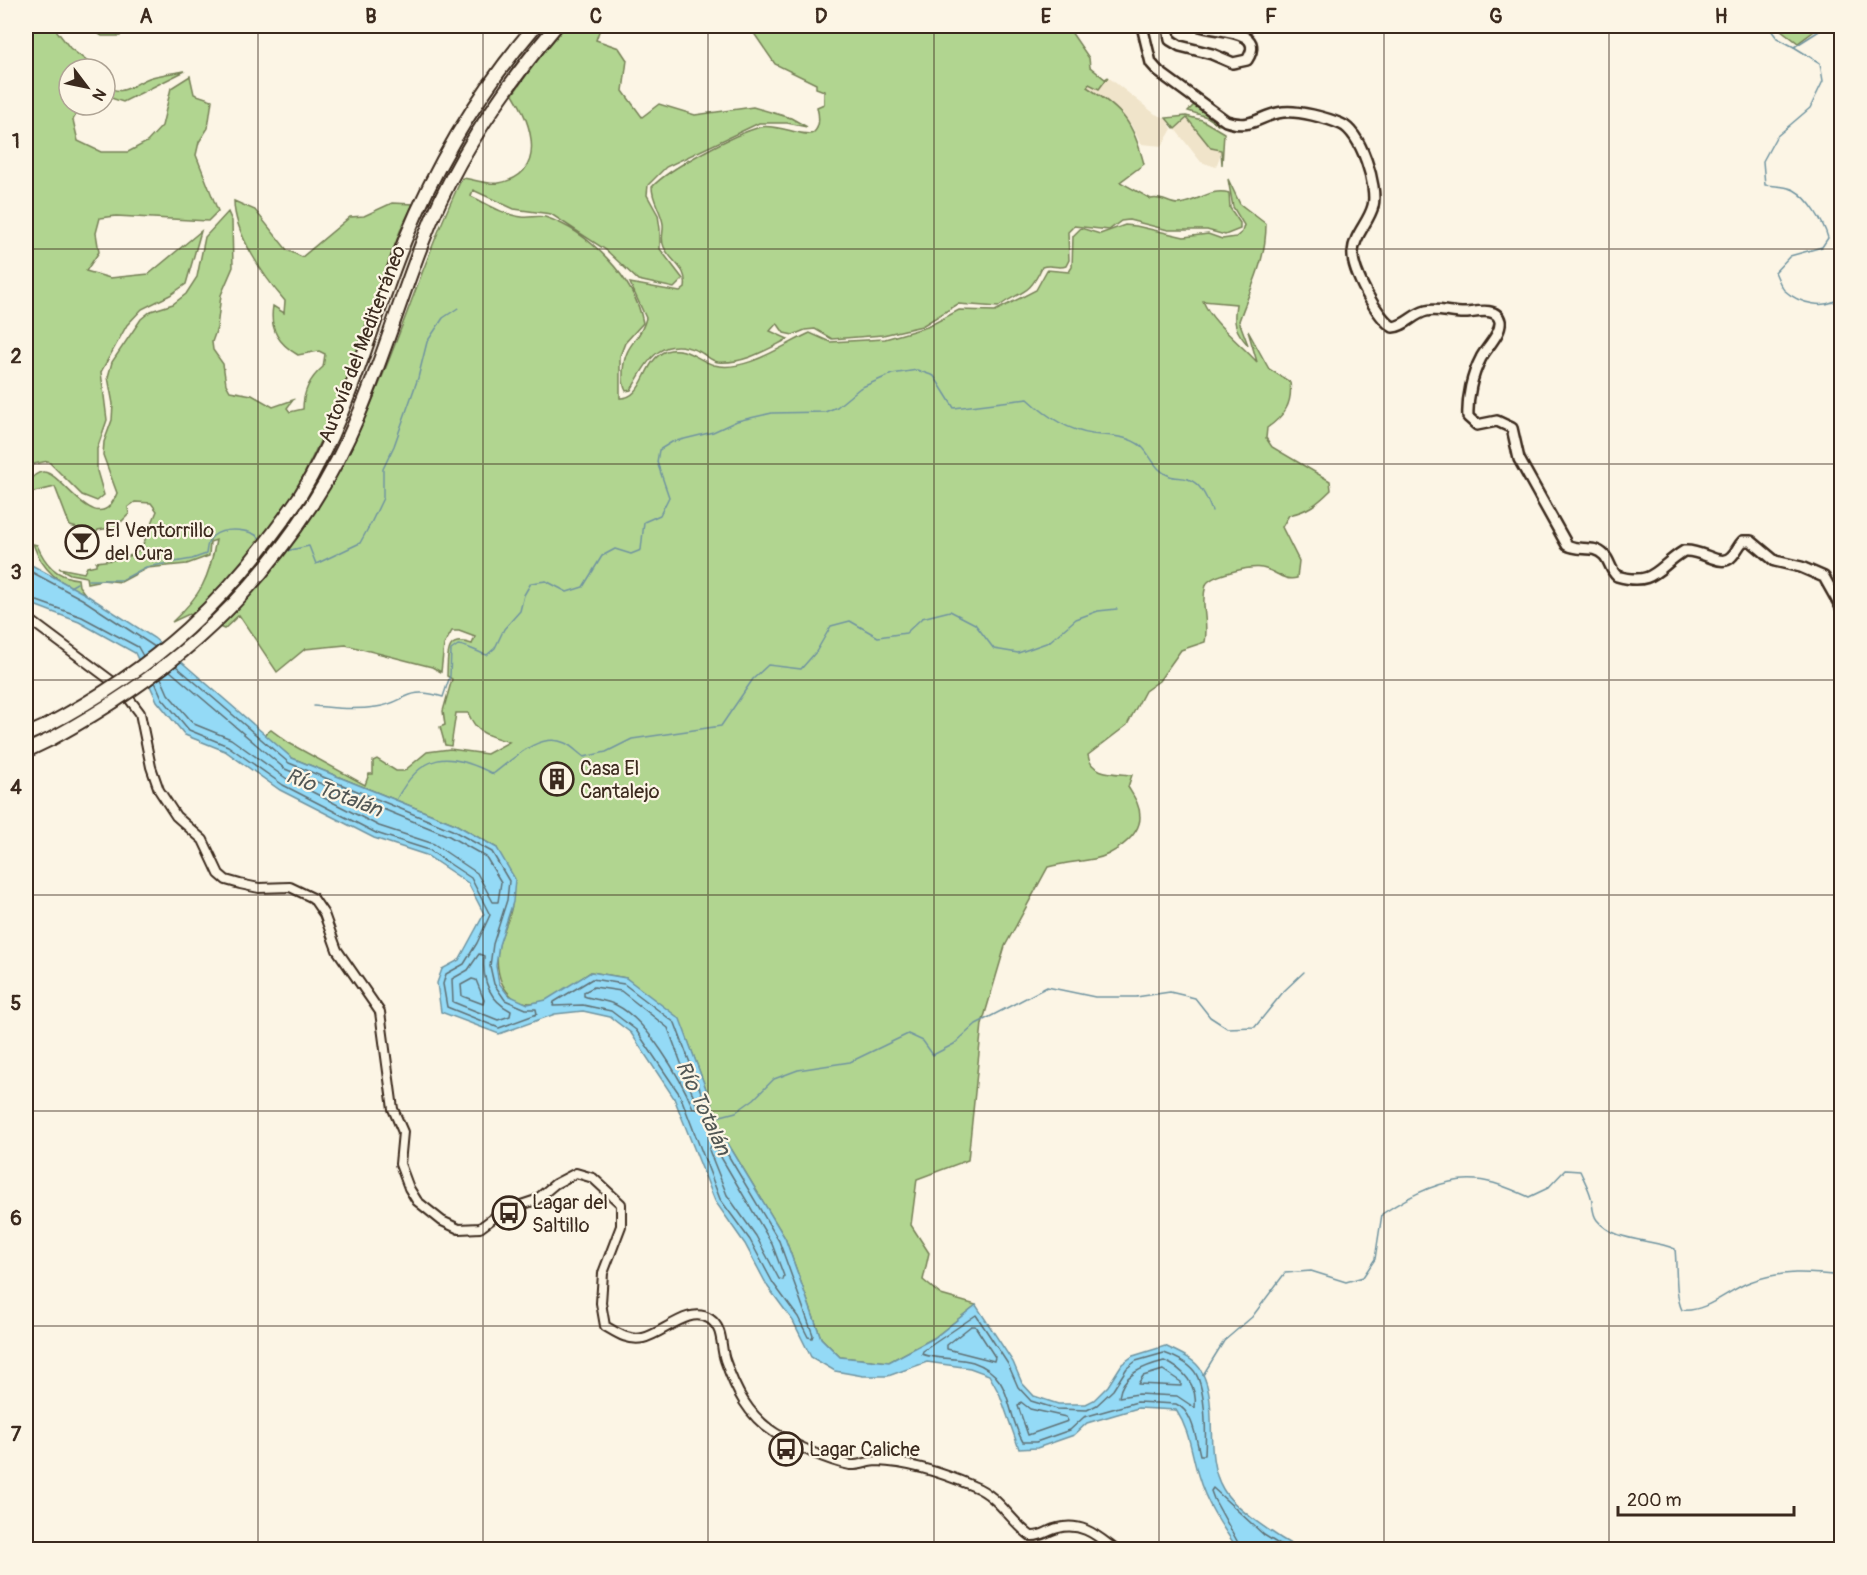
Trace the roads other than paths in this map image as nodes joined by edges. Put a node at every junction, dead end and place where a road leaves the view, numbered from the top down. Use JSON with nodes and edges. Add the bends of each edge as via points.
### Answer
{"nodes":[{"id":1,"x":535,"y":26,"type":"edge"},
{"id":2,"x":556,"y":26,"type":"edge"},
{"id":3,"x":1142,"y":26,"type":"edge"},
{"id":4,"x":1168,"y":26,"type":"edge"},
{"id":5,"x":1200,"y":26,"type":"edge"},
{"id":6,"x":1842,"y":609,"type":"edge"},
{"id":7,"x":26,"y":617,"type":"edge"},
{"id":8,"x":26,"y":735,"type":"edge"},
{"id":9,"x":26,"y":752,"type":"edge"},
{"id":10,"x":1116,"y":1550,"type":"edge"}],
"edges":[{"from":1,"to":8,"type":"highway","name":"Autovía del Mediterráneo","bridge":true,"via":[[462,125],[434,177],[405,240],[342,417],[321,462],[270,540],[237,581],[143,667],[97,699]]},
{"from":2,"to":9,"type":"highway","name":"Autovía del Mediterráneo","bridge":true,"via":[[477,132],[449,185],[423,240],[357,423],[335,469],[282,549],[201,638],[152,678],[106,709]]},
{"from":3,"to":6,"type":"main road","via":[[1151,63],[1226,121],[1252,124],[1293,112],[1342,124],[1352,132],[1359,142],[1374,192],[1373,206],[1353,252],[1367,291],[1382,319],[1393,327],[1427,311],[1478,310],[1497,316],[1498,330],[1475,371],[1468,417],[1476,425],[1497,421],[1512,428],[1519,459],[1567,545],[1603,554],[1617,576],[1644,578],[1655,576],[1684,551],[1699,551],[1724,562],[1743,541],[1751,540],[1775,561],[1824,577]]},
{"from":4,"to":5,"type":"main road","via":[[1170,40],[1180,46],[1233,63],[1247,60],[1251,54],[1251,43],[1242,34]]},
{"from":7,"to":10,"type":"street","via":[[132,699],[140,713],[159,790],[176,816],[203,840],[226,880],[259,888],[290,886],[313,898],[324,914],[337,950],[380,1012],[393,1109],[403,1132],[400,1164],[408,1188],[433,1215],[459,1229],[480,1228],[503,1211],[536,1200],[576,1173],[593,1178],[621,1204],[621,1226],[603,1273],[601,1303],[605,1326],[622,1337],[643,1338],[691,1315],[708,1318],[720,1329],[724,1357],[749,1411],[776,1433],[839,1462],[854,1466],[875,1461],[899,1464],[974,1486],[1001,1504],[1031,1536],[1076,1526],[1091,1530]]}]}
